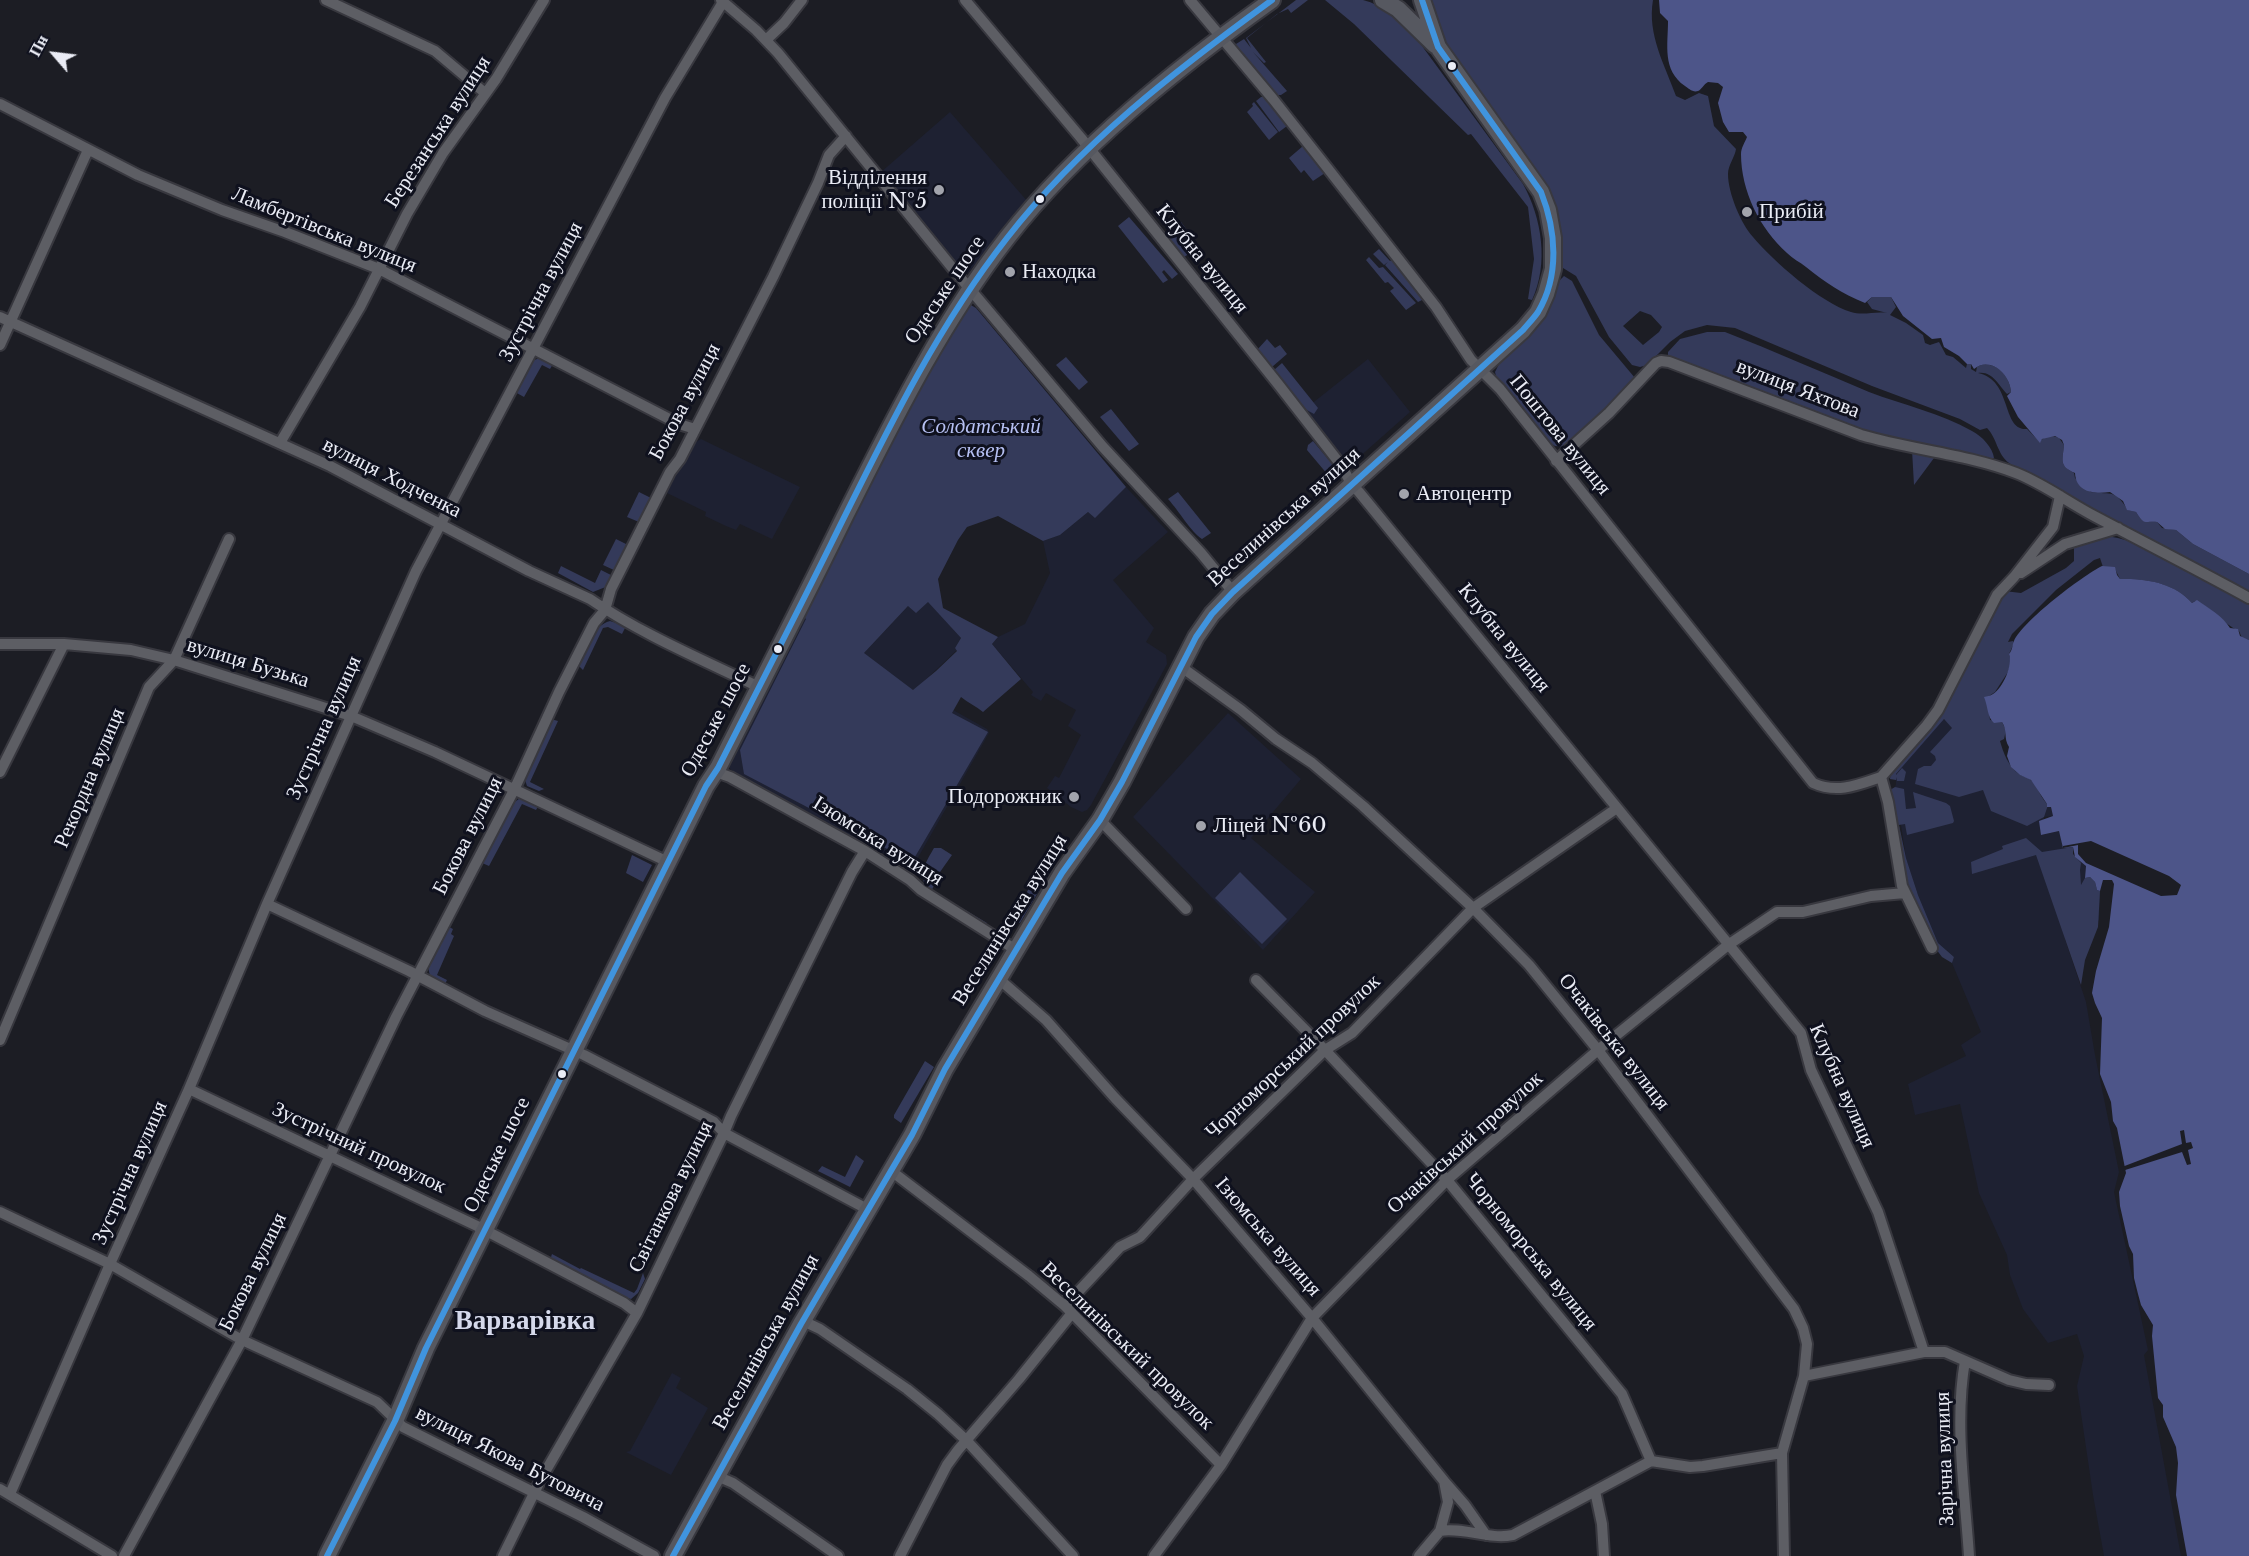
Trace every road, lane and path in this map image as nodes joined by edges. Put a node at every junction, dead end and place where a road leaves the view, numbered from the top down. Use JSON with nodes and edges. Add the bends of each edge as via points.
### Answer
{"nodes":[{"id":1,"x":326,"y":0,"type":"edge"},
{"id":2,"x":544,"y":0,"type":"edge"},
{"id":3,"x":802,"y":0,"type":"edge"},
{"id":4,"x":965,"y":0,"type":"edge"},
{"id":5,"x":1190,"y":0,"type":"edge"},
{"id":6,"x":1272,"y":0,"type":"edge"},
{"id":7,"x":1383,"y":0,"type":"edge"},
{"id":8,"x":1422,"y":0,"type":"edge"},
{"id":9,"x":722,"y":1,"type":"edge"},
{"id":10,"x":1220,"y":38,"type":"junction"},
{"id":11,"x":766,"y":40,"type":"junction"},
{"id":12,"x":1438,"y":47,"type":"junction"},
{"id":13,"x":485,"y":93,"type":"junction"},
{"id":14,"x":0,"y":104,"type":"edge"},
{"id":15,"x":846,"y":136,"type":"junction"},
{"id":16,"x":1089,"y":148,"type":"junction"},
{"id":17,"x":88,"y":150,"type":"junction"},
{"id":18,"x":379,"y":269,"type":"junction"},
{"id":19,"x":969,"y":289,"type":"junction"},
{"id":20,"x":5,"y":319,"type":"edge"},
{"id":21,"x":0,"y":345,"type":"edge"},
{"id":22,"x":534,"y":349,"type":"junction"},
{"id":23,"x":1480,"y":370,"type":"junction"},
{"id":24,"x":695,"y":429,"type":"junction"},
{"id":25,"x":280,"y":443,"type":"junction"},
{"id":26,"x":1556,"y":461,"type":"junction"},
{"id":27,"x":1352,"y":485,"type":"junction"},
{"id":28,"x":2060,"y":496,"type":"junction"},
{"id":29,"x":441,"y":524,"type":"junction"},
{"id":30,"x":2118,"y":528,"type":"junction"},
{"id":31,"x":229,"y":539,"type":"dead end"},
{"id":32,"x":2014,"y":577,"type":"junction"},
{"id":33,"x":1233,"y":592,"type":"junction"},
{"id":34,"x":2249,"y":598,"type":"edge"},
{"id":35,"x":605,"y":610,"type":"junction"},
{"id":36,"x":0,"y":644,"type":"edge"},
{"id":37,"x":64,"y":644,"type":"junction"},
{"id":38,"x":174,"y":660,"type":"junction"},
{"id":39,"x":1180,"y":666,"type":"junction"},
{"id":40,"x":759,"y":687,"type":"junction"},
{"id":41,"x":351,"y":716,"type":"junction"},
{"id":42,"x":0,"y":772,"type":"edge"},
{"id":43,"x":716,"y":772,"type":"junction"},
{"id":44,"x":1881,"y":777,"type":"junction"},
{"id":45,"x":514,"y":790,"type":"junction"},
{"id":46,"x":1617,"y":808,"type":"junction"},
{"id":47,"x":1100,"y":820,"type":"junction"},
{"id":48,"x":865,"y":851,"type":"junction"},
{"id":49,"x":668,"y":862,"type":"junction"},
{"id":50,"x":1905,"y":893,"type":"junction"},
{"id":51,"x":267,"y":904,"type":"junction"},
{"id":52,"x":1473,"y":908,"type":"junction"},
{"id":53,"x":1186,"y":909,"type":"dead end"},
{"id":54,"x":1728,"y":945,"type":"junction"},
{"id":55,"x":1932,"y":948,"type":"dead end"},
{"id":56,"x":1016,"y":950,"type":"junction"},
{"id":57,"x":417,"y":976,"type":"junction"},
{"id":58,"x":999,"y":979,"type":"junction"},
{"id":59,"x":1256,"y":980,"type":"dead end"},
{"id":60,"x":0,"y":1040,"type":"edge"},
{"id":61,"x":574,"y":1050,"type":"junction"},
{"id":62,"x":1325,"y":1050,"type":"junction"},
{"id":63,"x":1598,"y":1050,"type":"junction"},
{"id":64,"x":189,"y":1089,"type":"junction"},
{"id":65,"x":724,"y":1133,"type":"junction"},
{"id":66,"x":331,"y":1157,"type":"junction"},
{"id":67,"x":890,"y":1170,"type":"junction"},
{"id":68,"x":1192,"y":1179,"type":"junction"},
{"id":69,"x":1447,"y":1180,"type":"junction"},
{"id":70,"x":867,"y":1209,"type":"junction"},
{"id":71,"x":0,"y":1212,"type":"edge"},
{"id":72,"x":485,"y":1230,"type":"junction"},
{"id":73,"x":110,"y":1264,"type":"junction"},
{"id":74,"x":1068,"y":1310,"type":"junction"},
{"id":75,"x":637,"y":1313,"type":"junction"},
{"id":76,"x":1312,"y":1317,"type":"junction"},
{"id":77,"x":802,"y":1321,"type":"junction"},
{"id":78,"x":242,"y":1340,"type":"junction"},
{"id":79,"x":1924,"y":1352,"type":"junction"},
{"id":80,"x":1965,"y":1361,"type":"junction"},
{"id":81,"x":1804,"y":1376,"type":"junction"},
{"id":82,"x":2049,"y":1385,"type":"dead end"},
{"id":83,"x":395,"y":1421,"type":"junction"},
{"id":84,"x":967,"y":1441,"type":"junction"},
{"id":85,"x":1782,"y":1453,"type":"junction"},
{"id":86,"x":1651,"y":1461,"type":"junction"},
{"id":87,"x":1221,"y":1465,"type":"junction"},
{"id":88,"x":717,"y":1476,"type":"junction"},
{"id":89,"x":1444,"y":1481,"type":"junction"},
{"id":90,"x":5,"y":1491,"type":"edge"},
{"id":91,"x":1594,"y":1491,"type":"junction"},
{"id":92,"x":534,"y":1493,"type":"junction"},
{"id":93,"x":1440,"y":1531,"type":"junction"},
{"id":94,"x":1486,"y":1535,"type":"junction"},
{"id":95,"x":112,"y":1556,"type":"edge"},
{"id":96,"x":124,"y":1556,"type":"edge"},
{"id":97,"x":327,"y":1556,"type":"edge"},
{"id":98,"x":503,"y":1556,"type":"edge"},
{"id":99,"x":654,"y":1556,"type":"edge"},
{"id":100,"x":673,"y":1556,"type":"edge"},
{"id":101,"x":838,"y":1556,"type":"edge"},
{"id":102,"x":900,"y":1556,"type":"edge"},
{"id":103,"x":1073,"y":1556,"type":"edge"},
{"id":104,"x":1154,"y":1556,"type":"edge"},
{"id":105,"x":1419,"y":1556,"type":"edge"},
{"id":106,"x":1604,"y":1556,"type":"edge"},
{"id":107,"x":1784,"y":1556,"type":"edge"},
{"id":108,"x":1969,"y":1556,"type":"edge"}],
"edges":[{"from":1,"to":13,"type":"street","via":[[435,51]]},
{"from":2,"to":13,"type":"street","name":"Березанська вулиця"},
{"from":3,"to":11,"type":"street"},
{"from":4,"to":16,"type":"street","name":"Клубна вулиця"},
{"from":5,"to":10,"type":"street","name":"Поштова вулиця"},
{"from":6,"to":10,"type":"highway","name":"Одеське шосе"},
{"from":7,"to":12,"type":"highway"},
{"from":8,"to":12,"type":"highway"},
{"from":9,"to":11,"type":"street"},
{"from":9,"to":22,"type":"street","name":"Зустрічна вулиця","via":[[664,98]]},
{"from":10,"to":16,"type":"highway","name":"Одеське шосе"},
{"from":10,"to":23,"type":"street","name":"Поштова вулиця","via":[[1329,170]]},
{"from":11,"to":15,"type":"street"},
{"from":12,"to":23,"type":"highway","name":"Веселинівська вулиця","via":[[1533,178],[1548,210],[1553,238],[1553,269],[1542,304],[1523,330]]},
{"from":13,"to":18,"type":"street","name":"Березанська вулиця","via":[[443,153]]},
{"from":14,"to":17,"type":"street","name":"Ламбертівська вулиця"},
{"from":15,"to":19,"type":"street"},
{"from":15,"to":24,"type":"street","name":"Бокова вулиця","via":[[829,155],[773,277]]},
{"from":16,"to":19,"type":"highway","name":"Одеське шосе","via":[[1028,213]]},
{"from":16,"to":27,"type":"street","name":"Клубна вулиця","via":[[1341,465]]},
{"from":17,"to":18,"type":"street","name":"Ламбертівська вулиця","via":[[191,198]]},
{"from":17,"to":20,"type":"street"},
{"from":18,"to":22,"type":"street","name":"Ламбертівська вулиця"},
{"from":18,"to":25,"type":"street","name":"Березанська вулиця"},
{"from":19,"to":33,"type":"street"},
{"from":19,"to":40,"type":"highway","name":"Одеське шосе","via":[[910,388]]},
{"from":20,"to":21,"type":"street"},
{"from":20,"to":25,"type":"street","name":"вулиця Ходченка"},
{"from":22,"to":24,"type":"street","name":"Ламбертівська вулиця"},
{"from":22,"to":29,"type":"street","name":"Зустрічна вулиця"},
{"from":23,"to":26,"type":"street","name":"Поштова вулиця","via":[[1500,389]]},
{"from":23,"to":27,"type":"highway","name":"Веселинівська вулиця"},
{"from":24,"to":35,"type":"street","name":"Бокова вулиця","via":[[615,582]]},
{"from":25,"to":29,"type":"street","name":"вулиця Ходченка"},
{"from":26,"to":28,"type":"street","name":"вулиця Яхтова","via":[[1661,361],[1770,398],[1861,435],[1998,467]]},
{"from":26,"to":44,"type":"street","name":"Поштова вулиця","via":[[1813,783],[1824,788],[1849,788]]},
{"from":27,"to":33,"type":"highway","name":"Веселинівська вулиця"},
{"from":27,"to":46,"type":"street","name":"Клубна вулиця"},
{"from":28,"to":30,"type":"street","name":"вулиця Яхтова"},
{"from":28,"to":32,"type":"street","via":[[2053,527]]},
{"from":29,"to":35,"type":"street","name":"вулиця Ходченка"},
{"from":29,"to":41,"type":"street","name":"Зустрічна вулиця"},
{"from":30,"to":32,"type":"street","via":[[2065,544]]},
{"from":30,"to":34,"type":"street","name":"вулиця Яхтова"},
{"from":31,"to":38,"type":"street","name":"Рекордна вулиця"},
{"from":32,"to":44,"type":"street","via":[[1997,595],[1938,710]]},
{"from":33,"to":39,"type":"highway","name":"Веселинівська вулиця","via":[[1205,622]]},
{"from":35,"to":40,"type":"street","name":"вулиця Ходченка"},
{"from":35,"to":45,"type":"street","name":"Бокова вулиця","via":[[580,650]]},
{"from":36,"to":37,"type":"street","name":"вулиця Бузька"},
{"from":37,"to":38,"type":"street","name":"вулиця Бузька","via":[[131,650]]},
{"from":37,"to":42,"type":"street"},
{"from":38,"to":41,"type":"street","name":"вулиця Бузька"},
{"from":38,"to":60,"type":"street","name":"Рекордна вулиця","via":[[149,687]]},
{"from":39,"to":47,"type":"highway","name":"Веселинівська вулиця"},
{"from":39,"to":52,"type":"street","name":"Очаківська вулиця","via":[[1312,763]]},
{"from":40,"to":43,"type":"highway","name":"Одеське шосе"},
{"from":41,"to":45,"type":"street","name":"вулиця Бузька"},
{"from":41,"to":51,"type":"street","name":"Зустрічна вулиця"},
{"from":43,"to":48,"type":"street","name":"Ізюмська вулиця"},
{"from":43,"to":49,"type":"highway","name":"Одеське шосе"},
{"from":44,"to":50,"type":"street"},
{"from":45,"to":49,"type":"street","name":"вулиця Бузька"},
{"from":45,"to":57,"type":"street","name":"Бокова вулиця"},
{"from":46,"to":52,"type":"street","name":"Чорноморський провулок"},
{"from":46,"to":54,"type":"street","name":"Клубна вулиця"},
{"from":47,"to":53,"type":"street"},
{"from":47,"to":56,"type":"highway","name":"Веселинівська вулиця","via":[[1062,873]]},
{"from":48,"to":56,"type":"street","name":"Ізюмська вулиця"},
{"from":48,"to":65,"type":"street","name":"Світанкова вулиця","via":[[811,952]]},
{"from":49,"to":61,"type":"highway","name":"Одеське шосе"},
{"from":50,"to":54,"type":"street","name":"Очаківський провулок","via":[[1803,912],[1777,912]]},
{"from":50,"to":55,"type":"street"},
{"from":51,"to":57,"type":"street"},
{"from":51,"to":64,"type":"street","name":"Зустрічна вулиця"},
{"from":52,"to":62,"type":"street","name":"Чорноморський провулок","via":[[1352,1033]]},
{"from":52,"to":63,"type":"street","name":"Очаківська вулиця","via":[[1529,965]]},
{"from":54,"to":63,"type":"street","name":"Очаківський провулок"},
{"from":54,"to":79,"type":"street","name":"Клубна вулиця","via":[[1801,1033],[1811,1070],[1878,1212]]},
{"from":56,"to":58,"type":"highway","name":"Веселинівська вулиця"},
{"from":57,"to":61,"type":"street"},
{"from":57,"to":66,"type":"street","name":"Бокова вулиця"},
{"from":58,"to":67,"type":"highway","name":"Веселинівська вулиця"},
{"from":58,"to":68,"type":"street","name":"Ізюмська вулиця","via":[[1046,1020]]},
{"from":59,"to":62,"type":"street","name":"Чорноморська вулиця"},
{"from":61,"to":65,"type":"street","via":[[714,1122]]},
{"from":61,"to":72,"type":"highway","name":"Одеське шосе"},
{"from":62,"to":68,"type":"street","name":"Чорноморський провулок"},
{"from":62,"to":69,"type":"street","name":"Чорноморська вулиця"},
{"from":63,"to":69,"type":"street","name":"Очаківський провулок"},
{"from":63,"to":81,"type":"street","name":"Очаківська вулиця","via":[[1794,1309],[1807,1344]]},
{"from":64,"to":66,"type":"street","name":"Зустрічний провулок"},
{"from":64,"to":73,"type":"street","name":"Зустрічна вулиця"},
{"from":65,"to":70,"type":"street"},
{"from":65,"to":75,"type":"street","name":"Світанкова вулиця"},
{"from":66,"to":72,"type":"street","name":"Зустрічний провулок"},
{"from":66,"to":78,"type":"street","name":"Бокова вулиця"},
{"from":67,"to":70,"type":"highway","name":"Веселинівська вулиця"},
{"from":67,"to":74,"type":"street","name":"Веселинівський провулок"},
{"from":68,"to":74,"type":"street","name":"Чорноморський провулок","via":[[1140,1237],[1120,1247]]},
{"from":68,"to":76,"type":"street","name":"Ізюмська вулиця"},
{"from":69,"to":76,"type":"street","name":"Очаківський провулок"},
{"from":69,"to":86,"type":"street","name":"Чорноморська вулиця","via":[[1622,1394]]},
{"from":70,"to":77,"type":"highway","name":"Веселинівська вулиця"},
{"from":71,"to":73,"type":"street","name":"вулиця Якова Бутовича"},
{"from":72,"to":75,"type":"street","name":"Зустрічний провулок"},
{"from":72,"to":83,"type":"highway","name":"Одеське шосе","via":[[426,1348]]},
{"from":73,"to":78,"type":"street","name":"вулиця Якова Бутовича"},
{"from":73,"to":90,"type":"street","name":"Зустрічна вулиця"},
{"from":74,"to":84,"type":"street","name":"Чорноморський провулок"},
{"from":74,"to":87,"type":"street","name":"Веселинівський провулок"},
{"from":75,"to":92,"type":"street","name":"Світанкова вулиця"},
{"from":76,"to":87,"type":"street","name":"Очаківський провулок"},
{"from":76,"to":89,"type":"street","name":"Ізюмська вулиця"},
{"from":77,"to":84,"type":"street","via":[[820,1329],[907,1389]]},
{"from":77,"to":88,"type":"highway","name":"Веселинівська вулиця"},
{"from":78,"to":83,"type":"street","name":"вулиця Якова Бутовича","via":[[377,1402]]},
{"from":78,"to":96,"type":"street","name":"Бокова вулиця"},
{"from":79,"to":80,"type":"street","via":[[1945,1352]]},
{"from":79,"to":81,"type":"street"},
{"from":80,"to":82,"type":"street","via":[[2009,1380]]},
{"from":80,"to":108,"type":"street","name":"Зарічна вулиця","via":[[1960,1411]]},
{"from":81,"to":85,"type":"street","name":"Очаківська вулиця"},
{"from":83,"to":92,"type":"street","name":"вулиця Якова Бутовича"},
{"from":83,"to":97,"type":"highway","name":"Одеське шосе"},
{"from":84,"to":102,"type":"street","name":"Чорноморський провулок","via":[[947,1465]]},
{"from":84,"to":103,"type":"street"},
{"from":85,"to":86,"type":"street","via":[[1703,1467]]},
{"from":85,"to":107,"type":"street","name":"Очаківська вулиця"},
{"from":86,"to":91,"type":"street"},
{"from":87,"to":104,"type":"street","name":"Очаківський провулок"},
{"from":88,"to":100,"type":"highway","name":"Веселинівська вулиця"},
{"from":88,"to":101,"type":"street","via":[[734,1483]]},
{"from":89,"to":93,"type":"street","via":[[1448,1502]]},
{"from":89,"to":94,"type":"street","name":"Ізюмська вулиця"},
{"from":90,"to":95,"type":"street"},
{"from":91,"to":94,"type":"street","via":[[1513,1535]]},
{"from":91,"to":106,"type":"street"},
{"from":92,"to":98,"type":"street","name":"Світанкова вулиця"},
{"from":92,"to":99,"type":"street","name":"вулиця Якова Бутовича"},
{"from":93,"to":94,"type":"street"},
{"from":93,"to":105,"type":"street"}]}
